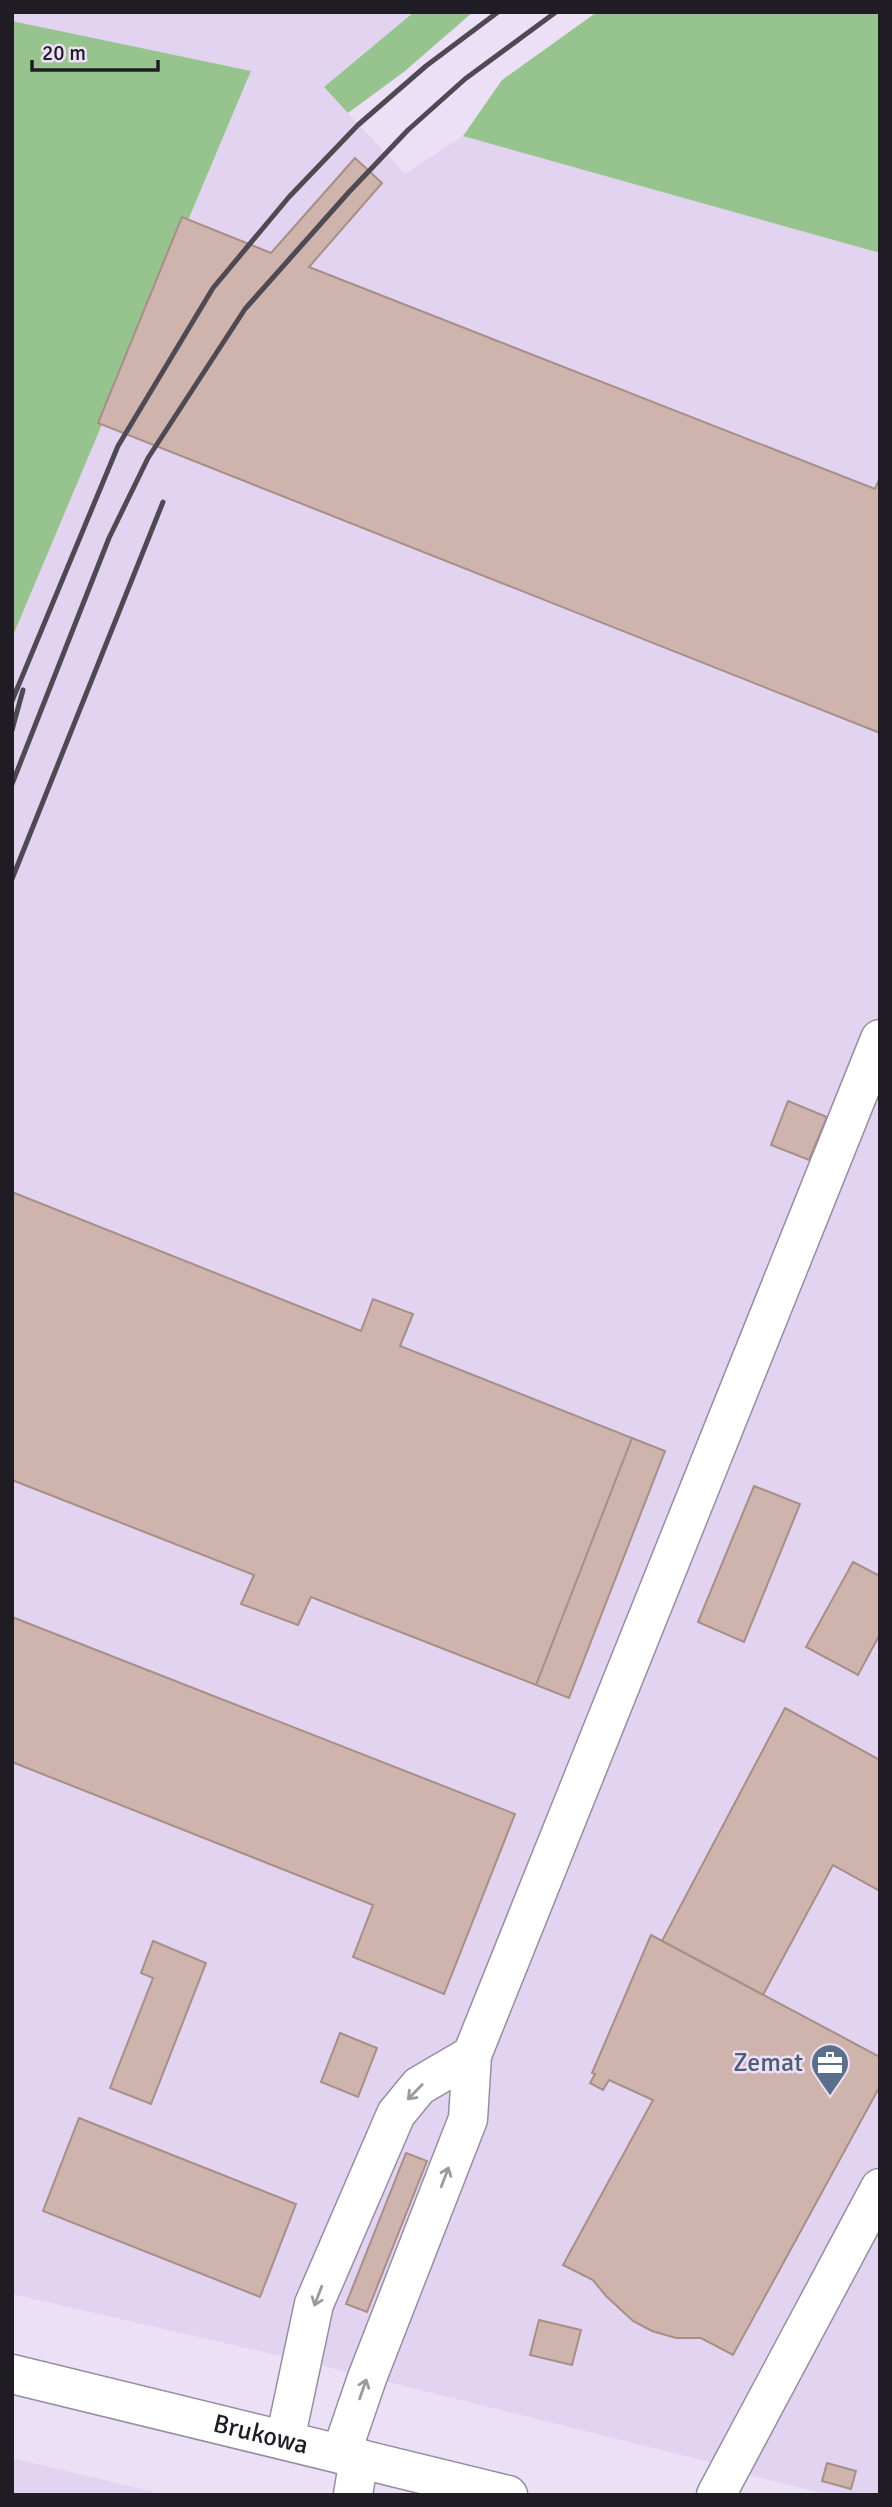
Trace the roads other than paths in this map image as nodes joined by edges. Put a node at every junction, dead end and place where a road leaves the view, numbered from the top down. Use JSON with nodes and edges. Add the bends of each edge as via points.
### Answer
{"nodes":[{"id":1,"x":880,"y":1039,"type":"edge"},
{"id":2,"x":472,"y":2055,"type":"junction"},
{"id":3,"x":880,"y":2188,"type":"edge"},
{"id":4,"x":13,"y":2377,"type":"edge"},
{"id":5,"x":285,"y":2441,"type":"junction"},
{"id":6,"x":351,"y":2469,"type":"edge"},
{"id":7,"x":508,"y":2495,"type":"edge"},
{"id":8,"x":716,"y":2495,"type":"edge"}],
"edges":[{"from":1,"to":2,"type":"street"},
{"from":2,"to":5,"type":"street","one_way":true,"via":[[419,2086],[396,2114],[314,2304]]},
{"from":6,"to":2,"type":"street","one_way":true,"via":[[367,2378],[468,2119]]},
{"from":3,"to":8,"type":"street"},
{"from":4,"to":5,"type":"street","name":"Brukowa"},
{"from":5,"to":6,"type":"street","name":"Brukowa"},
{"from":6,"to":7,"type":"street","name":"Brukowa"}]}
